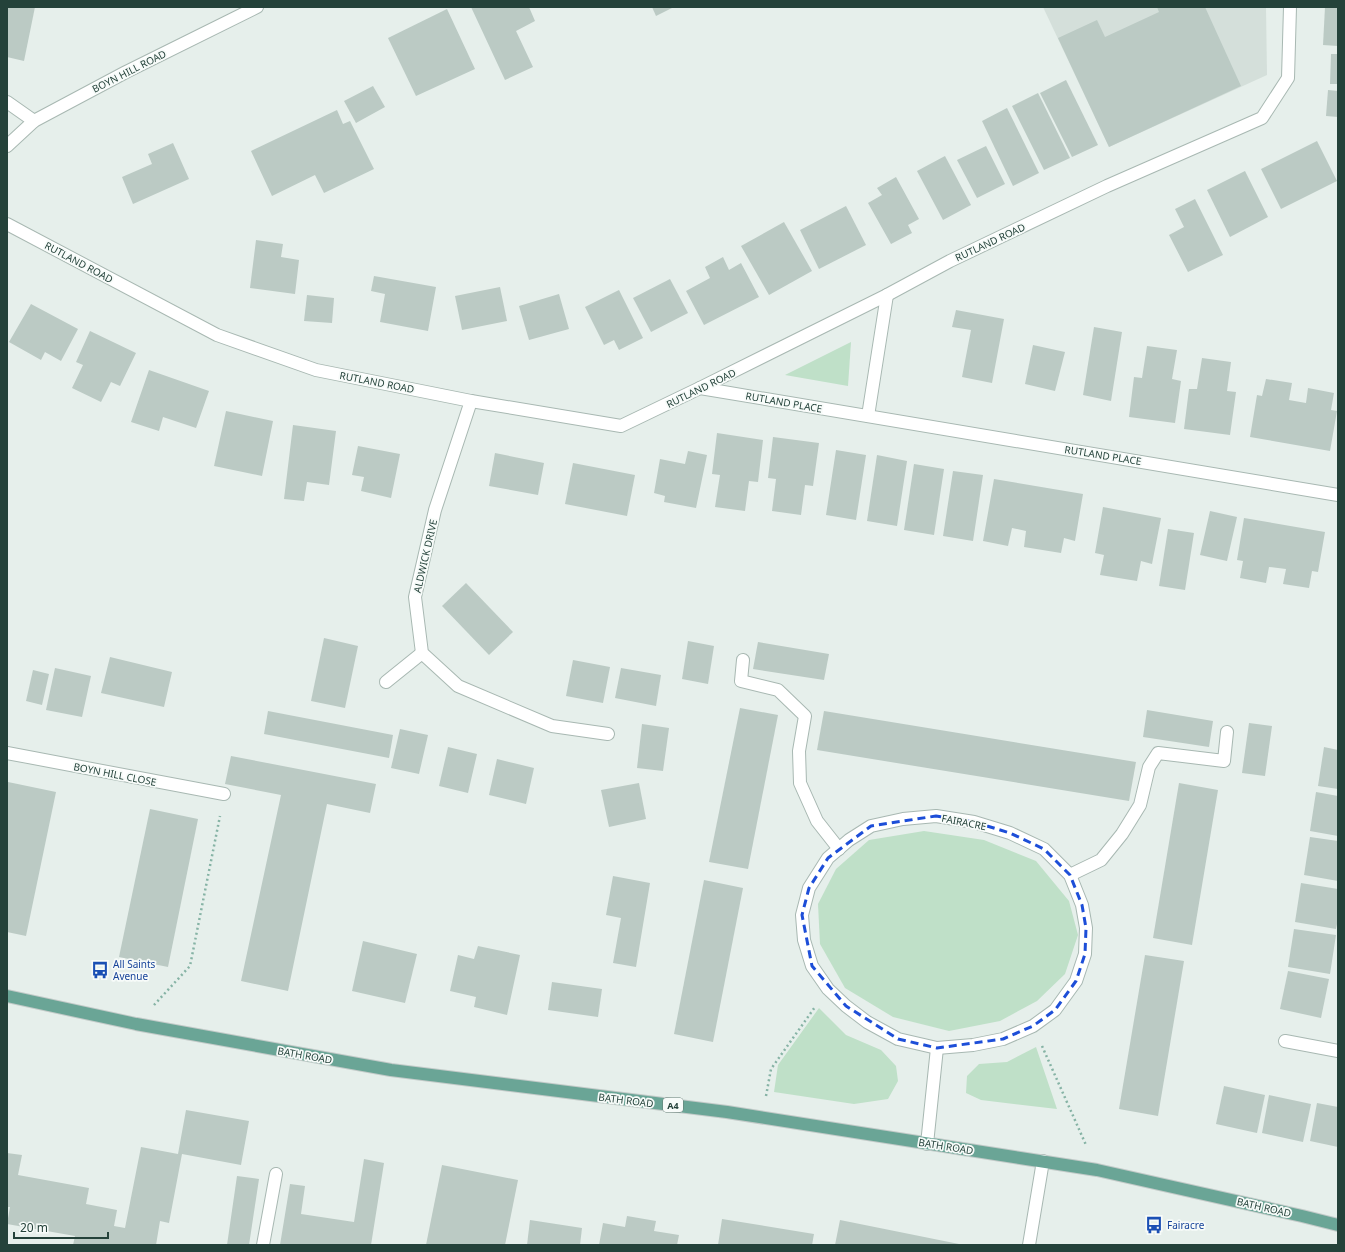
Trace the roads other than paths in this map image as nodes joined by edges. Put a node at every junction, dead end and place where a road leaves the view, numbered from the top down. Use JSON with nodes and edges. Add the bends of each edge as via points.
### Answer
{"nodes":[{"id":1,"x":256,"y":7,"type":"edge"},
{"id":2,"x":1290,"y":7,"type":"edge"},
{"id":3,"x":7,"y":102,"type":"edge"},
{"id":4,"x":34,"y":120,"type":"junction"},
{"id":5,"x":7,"y":146,"type":"edge"},
{"id":6,"x":7,"y":224,"type":"edge"},
{"id":7,"x":888,"y":295,"type":"junction"},
{"id":8,"x":700,"y":388,"type":"junction"},
{"id":9,"x":471,"y":401,"type":"junction"},
{"id":10,"x":868,"y":416,"type":"junction"},
{"id":11,"x":1338,"y":495,"type":"edge"},
{"id":12,"x":422,"y":653,"type":"junction"},
{"id":13,"x":744,"y":660,"type":"dead end"},
{"id":14,"x":386,"y":682,"type":"dead end"},
{"id":15,"x":1227,"y":732,"type":"dead end"},
{"id":16,"x":608,"y":734,"type":"dead end"},
{"id":17,"x":7,"y":753,"type":"edge"},
{"id":18,"x":224,"y":794,"type":"road end"},
{"id":19,"x":839,"y":849,"type":"junction"},
{"id":20,"x":1070,"y":875,"type":"junction"},
{"id":21,"x":7,"y":996,"type":"edge"},
{"id":22,"x":1285,"y":1041,"type":"dead end"},
{"id":23,"x":937,"y":1048,"type":"junction"},
{"id":24,"x":1338,"y":1051,"type":"edge"},
{"id":25,"x":927,"y":1144,"type":"junction"},
{"id":26,"x":1043,"y":1161,"type":"junction"},
{"id":27,"x":276,"y":1174,"type":"dead end"},
{"id":28,"x":1338,"y":1225,"type":"edge"},
{"id":29,"x":263,"y":1245,"type":"edge"},
{"id":30,"x":1029,"y":1245,"type":"edge"}],
"edges":[{"from":1,"to":4,"type":"street","name":"BOYN HILL ROAD"},
{"from":2,"to":7,"type":"street","name":"RUTLAND ROAD","via":[[1288,78],[1262,118],[950,260]]},
{"from":3,"to":4,"type":"street"},
{"from":4,"to":5,"type":"street","name":"BOYN HILL ROAD"},
{"from":6,"to":9,"type":"street","name":"RUTLAND ROAD","via":[[217,336],[316,370]]},
{"from":7,"to":8,"type":"street","name":"RUTLAND ROAD"},
{"from":7,"to":10,"type":"street"},
{"from":8,"to":9,"type":"street","name":"RUTLAND ROAD","via":[[621,426]]},
{"from":8,"to":10,"type":"street","name":"RUTLAND PLACE"},
{"from":9,"to":12,"type":"street","name":"ALDWICK DRIVE","via":[[435,510],[415,596]]},
{"from":10,"to":11,"type":"street","name":"RUTLAND PLACE"},
{"from":12,"to":14,"type":"street"},
{"from":12,"to":16,"type":"street","via":[[458,686],[552,726]]},
{"from":13,"to":19,"type":"street","via":[[741,681],[778,690],[805,716],[799,751],[800,783],[817,821]]},
{"from":15,"to":20,"type":"street","via":[[1224,761],[1158,753],[1149,767],[1140,805],[1122,834],[1100,860]]},
{"from":17,"to":18,"type":"street","name":"BOYN HILL CLOSE"},
{"from":19,"to":20,"type":"street","name":"FAIRACRE","via":[[871,826],[902,819],[936,816],[974,822],[1010,833],[1044,849]]},
{"from":19,"to":23,"type":"street","name":"FAIRACRE","via":[[828,858],[809,888],[802,915],[804,940],[812,966],[828,989],[867,1022],[898,1039]]},
{"from":20,"to":23,"type":"street","name":"FAIRACRE","via":[[1082,905],[1086,928],[1085,954],[1076,981],[1055,1010],[1033,1026],[1003,1039]]},
{"from":21,"to":25,"type":"main road","name":"BATH ROAD","number":"A4","via":[[136,1024],[391,1070],[719,1111]]},
{"from":22,"to":24,"type":"street"},
{"from":23,"to":25,"type":"street"},
{"from":25,"to":26,"type":"main road","name":"BATH ROAD","number":"A4"},
{"from":26,"to":28,"type":"main road","name":"BATH ROAD","number":"A4","via":[[1097,1170]]},
{"from":26,"to":30,"type":"street"},
{"from":27,"to":29,"type":"street"}]}
